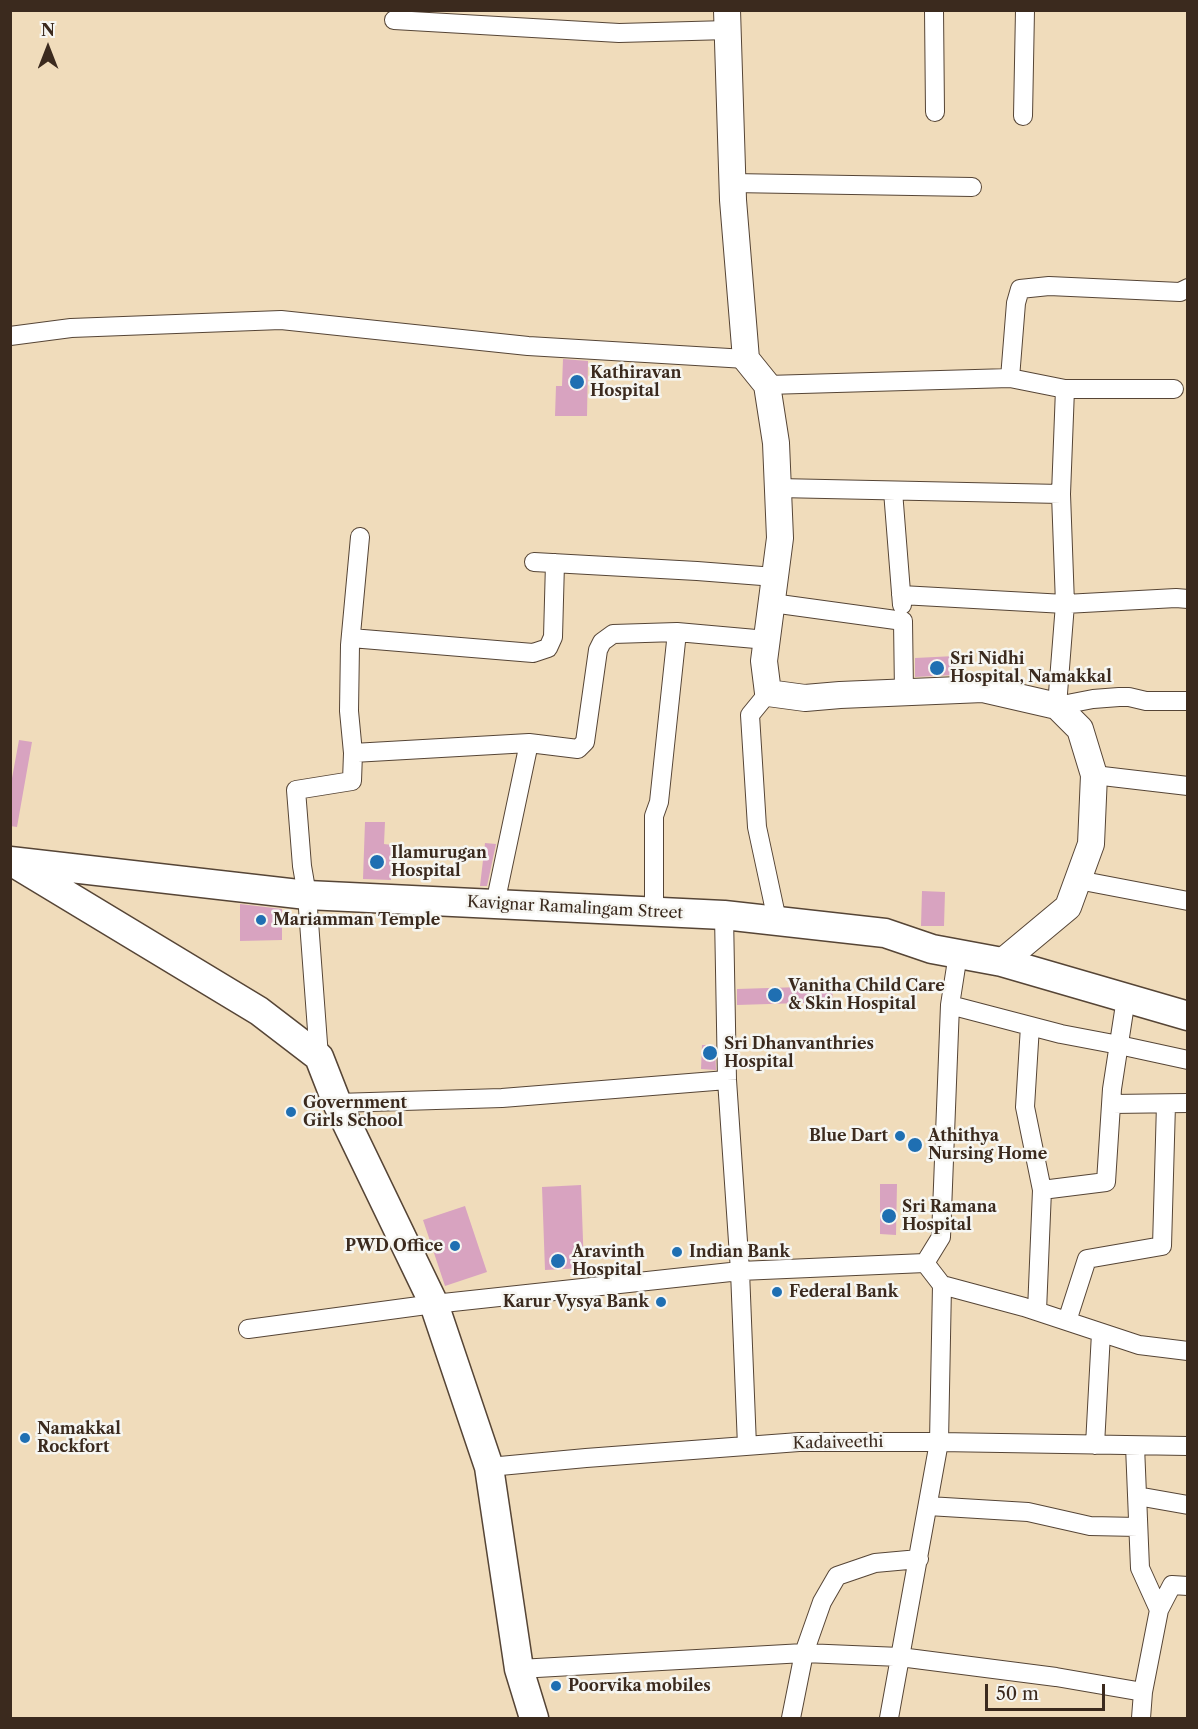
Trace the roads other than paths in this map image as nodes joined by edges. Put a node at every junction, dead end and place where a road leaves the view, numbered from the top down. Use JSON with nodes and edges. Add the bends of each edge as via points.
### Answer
{"nodes":[{"id":1,"x":934,"y":10,"type":"edge"},
{"id":2,"x":1025,"y":10,"type":"edge"},
{"id":3,"x":394,"y":20,"type":"dead end"},
{"id":4,"x":727,"y":20,"type":"edge"},
{"id":5,"x":935,"y":112,"type":"dead end"},
{"id":6,"x":1023,"y":117,"type":"dead end"},
{"id":7,"x":732,"y":183,"type":"junction"},
{"id":8,"x":972,"y":187,"type":"dead end"},
{"id":9,"x":1188,"y":288,"type":"edge"},
{"id":10,"x":10,"y":336,"type":"edge"},
{"id":11,"x":746,"y":359,"type":"junction"},
{"id":12,"x":1010,"y":378,"type":"junction"},
{"id":13,"x":766,"y":385,"type":"junction"},
{"id":14,"x":1065,"y":389,"type":"junction"},
{"id":15,"x":1174,"y":389,"type":"dead end"},
{"id":16,"x":778,"y":488,"type":"junction"},
{"id":17,"x":893,"y":490,"type":"junction"},
{"id":18,"x":1060,"y":494,"type":"junction"},
{"id":19,"x":360,"y":537,"type":"dead end"},
{"id":20,"x":534,"y":562,"type":"dead end"},
{"id":21,"x":555,"y":563,"type":"junction"},
{"id":22,"x":775,"y":577,"type":"junction"},
{"id":23,"x":901,"y":595,"type":"junction"},
{"id":24,"x":1188,"y":599,"type":"edge"},
{"id":25,"x":772,"y":603,"type":"junction"},
{"id":26,"x":1065,"y":604,"type":"junction"},
{"id":27,"x":903,"y":621,"type":"junction"},
{"id":28,"x":677,"y":632,"type":"junction"},
{"id":29,"x":351,"y":638,"type":"junction"},
{"id":30,"x":767,"y":640,"type":"junction"},
{"id":31,"x":904,"y":692,"type":"junction"},
{"id":32,"x":768,"y":693,"type":"junction"},
{"id":33,"x":1188,"y":701,"type":"edge"},
{"id":34,"x":1057,"y":706,"type":"junction"},
{"id":35,"x":529,"y":743,"type":"junction"},
{"id":36,"x":353,"y":753,"type":"junction"},
{"id":37,"x":1094,"y":774,"type":"junction"},
{"id":38,"x":1188,"y":786,"type":"edge"},
{"id":39,"x":10,"y":861,"type":"edge"},
{"id":40,"x":1078,"y":880,"type":"junction"},
{"id":41,"x":307,"y":895,"type":"junction"},
{"id":42,"x":1188,"y":901,"type":"edge"},
{"id":43,"x":495,"y":904,"type":"junction"},
{"id":44,"x":654,"y":911,"type":"junction"},
{"id":45,"x":724,"y":915,"type":"junction"},
{"id":46,"x":777,"y":920,"type":"junction"},
{"id":47,"x":958,"y":954,"type":"junction"},
{"id":48,"x":1002,"y":962,"type":"junction"},
{"id":49,"x":1126,"y":998,"type":"junction"},
{"id":50,"x":950,"y":1005,"type":"junction"},
{"id":51,"x":1188,"y":1016,"type":"edge"},
{"id":52,"x":1030,"y":1026,"type":"junction"},
{"id":53,"x":1119,"y":1045,"type":"junction"},
{"id":54,"x":319,"y":1058,"type":"junction"},
{"id":55,"x":1188,"y":1060,"type":"edge"},
{"id":56,"x":727,"y":1080,"type":"junction"},
{"id":57,"x":337,"y":1103,"type":"junction"},
{"id":58,"x":1188,"y":1103,"type":"edge"},
{"id":59,"x":1112,"y":1104,"type":"junction"},
{"id":60,"x":1166,"y":1104,"type":"junction"},
{"id":61,"x":1042,"y":1190,"type":"junction"},
{"id":62,"x":925,"y":1263,"type":"junction"},
{"id":63,"x":740,"y":1271,"type":"junction"},
{"id":64,"x":942,"y":1285,"type":"junction"},
{"id":65,"x":434,"y":1304,"type":"junction"},
{"id":66,"x":1037,"y":1311,"type":"junction"},
{"id":67,"x":1066,"y":1321,"type":"junction"},
{"id":68,"x":248,"y":1329,"type":"dead end"},
{"id":69,"x":1101,"y":1333,"type":"junction"},
{"id":70,"x":1188,"y":1351,"type":"edge"},
{"id":71,"x":939,"y":1442,"type":"junction"},
{"id":72,"x":1095,"y":1445,"type":"junction"},
{"id":73,"x":747,"y":1446,"type":"junction"},
{"id":74,"x":1135,"y":1446,"type":"junction"},
{"id":75,"x":1188,"y":1446,"type":"edge"},
{"id":76,"x":489,"y":1467,"type":"junction"},
{"id":77,"x":1137,"y":1496,"type":"junction"},
{"id":78,"x":1188,"y":1505,"type":"edge"},
{"id":79,"x":928,"y":1506,"type":"junction"},
{"id":80,"x":1138,"y":1527,"type":"junction"},
{"id":81,"x":918,"y":1559,"type":"junction"},
{"id":82,"x":1188,"y":1586,"type":"edge"},
{"id":83,"x":1159,"y":1610,"type":"junction"},
{"id":84,"x":804,"y":1653,"type":"junction"},
{"id":85,"x":900,"y":1657,"type":"junction"},
{"id":86,"x":519,"y":1669,"type":"junction"},
{"id":87,"x":1143,"y":1692,"type":"junction"},
{"id":88,"x":534,"y":1719,"type":"edge"},
{"id":89,"x":791,"y":1719,"type":"edge"},
{"id":90,"x":889,"y":1719,"type":"edge"},
{"id":91,"x":1141,"y":1719,"type":"edge"}],
"edges":[{"from":1,"to":5,"type":"street"},
{"from":2,"to":6,"type":"street"},
{"from":3,"to":4,"type":"street","via":[[619,33]]},
{"from":4,"to":7,"type":"street"},
{"from":7,"to":8,"type":"street"},
{"from":7,"to":11,"type":"street"},
{"from":9,"to":12,"type":"street","via":[[1180,292],[1049,286],[1020,289]]},
{"from":10,"to":11,"type":"street","via":[[71,328],[281,320],[528,346]]},
{"from":11,"to":13,"type":"street"},
{"from":12,"to":13,"type":"street"},
{"from":12,"to":14,"type":"street"},
{"from":13,"to":16,"type":"street","via":[[776,443]]},
{"from":14,"to":15,"type":"street"},
{"from":14,"to":18,"type":"street"},
{"from":16,"to":17,"type":"street"},
{"from":16,"to":22,"type":"street","via":[[780,538]]},
{"from":17,"to":18,"type":"street"},
{"from":17,"to":23,"type":"street"},
{"from":18,"to":26,"type":"street"},
{"from":19,"to":29,"type":"street"},
{"from":20,"to":21,"type":"street"},
{"from":21,"to":22,"type":"street"},
{"from":21,"to":29,"type":"street","via":[[553,637],[548,648],[533,653]]},
{"from":22,"to":25,"type":"street"},
{"from":23,"to":26,"type":"street"},
{"from":23,"to":27,"type":"street"},
{"from":24,"to":26,"type":"street"},
{"from":25,"to":27,"type":"street"},
{"from":25,"to":30,"type":"street"},
{"from":26,"to":34,"type":"street"},
{"from":27,"to":31,"type":"street"},
{"from":28,"to":30,"type":"street"},
{"from":28,"to":35,"type":"street","via":[[613,634],[602,642],[585,742],[578,749]]},
{"from":28,"to":44,"type":"street","via":[[659,802],[654,816]]},
{"from":29,"to":36,"type":"street","via":[[349,711]]},
{"from":30,"to":32,"type":"street"},
{"from":31,"to":32,"type":"street","via":[[805,698]]},
{"from":31,"to":34,"type":"street","via":[[983,689]]},
{"from":32,"to":46,"type":"street","via":[[750,715],[757,827]]},
{"from":33,"to":34,"type":"street","via":[[1119,697]]},
{"from":34,"to":37,"type":"street","via":[[1080,729]]},
{"from":35,"to":36,"type":"street"},
{"from":35,"to":43,"type":"street"},
{"from":36,"to":41,"type":"street","via":[[352,781],[296,790]]},
{"from":37,"to":38,"type":"street"},
{"from":37,"to":40,"type":"street","via":[[1091,844]]},
{"from":39,"to":41,"type":"main road","name":"Kavignar Ramalingam Street"},
{"from":39,"to":54,"type":"main road","via":[[260,1011]]},
{"from":40,"to":42,"type":"street"},
{"from":40,"to":48,"type":"street","via":[[1068,907]]},
{"from":41,"to":43,"type":"main road","name":"Kavignar Ramalingam Street"},
{"from":41,"to":54,"type":"street"},
{"from":43,"to":44,"type":"main road","name":"Kavignar Ramalingam Street"},
{"from":44,"to":45,"type":"main road","name":"Kavignar Ramalingam Street"},
{"from":45,"to":46,"type":"main road","name":"Kavignar Ramalingam Street"},
{"from":45,"to":56,"type":"street"},
{"from":46,"to":47,"type":"main road","name":"Kavignar Ramalingam Street","via":[[885,933]]},
{"from":47,"to":48,"type":"main road","name":"Kavignar Ramalingam Street"},
{"from":47,"to":50,"type":"street"},
{"from":48,"to":49,"type":"main road","name":"Kavignar Ramalingam Street"},
{"from":49,"to":51,"type":"main road","name":"Kavignar Ramalingam Street"},
{"from":49,"to":53,"type":"street"},
{"from":50,"to":52,"type":"street"},
{"from":50,"to":62,"type":"street","via":[[941,1236]]},
{"from":52,"to":53,"type":"street"},
{"from":52,"to":61,"type":"street","via":[[1026,1107]]},
{"from":53,"to":55,"type":"street"},
{"from":53,"to":59,"type":"street"},
{"from":54,"to":57,"type":"main road"},
{"from":56,"to":57,"type":"street","via":[[502,1098]]},
{"from":56,"to":63,"type":"street"},
{"from":57,"to":65,"type":"main road"},
{"from":58,"to":60,"type":"street"},
{"from":59,"to":60,"type":"street"},
{"from":59,"to":61,"type":"street","via":[[1106,1182]]},
{"from":60,"to":67,"type":"street","via":[[1162,1246],[1087,1259]]},
{"from":61,"to":66,"type":"street"},
{"from":62,"to":63,"type":"street"},
{"from":62,"to":64,"type":"street"},
{"from":63,"to":65,"type":"street"},
{"from":63,"to":73,"type":"street"},
{"from":64,"to":66,"type":"street"},
{"from":64,"to":71,"type":"street"},
{"from":65,"to":68,"type":"street"},
{"from":65,"to":76,"type":"main road"},
{"from":66,"to":67,"type":"street"},
{"from":67,"to":69,"type":"street"},
{"from":69,"to":70,"type":"street","via":[[1139,1345]]},
{"from":69,"to":72,"type":"street"},
{"from":71,"to":72,"type":"street","name":"Kadaiveethi"},
{"from":71,"to":73,"type":"street","name":"Kadaiveethi"},
{"from":71,"to":79,"type":"street"},
{"from":72,"to":74,"type":"street","name":"Kadaiveethi"},
{"from":73,"to":76,"type":"street","name":"Kadaiveethi"},
{"from":74,"to":75,"type":"street","name":"Kadaiveethi"},
{"from":74,"to":77,"type":"street"},
{"from":76,"to":86,"type":"main road"},
{"from":77,"to":78,"type":"street"},
{"from":77,"to":80,"type":"street"},
{"from":79,"to":80,"type":"street","via":[[1028,1512],[1090,1526]]},
{"from":79,"to":81,"type":"street"},
{"from":80,"to":83,"type":"street","via":[[1140,1568]]},
{"from":81,"to":84,"type":"street","via":[[875,1563],[837,1576],[822,1602]]},
{"from":81,"to":85,"type":"street"},
{"from":82,"to":83,"type":"street","via":[[1172,1585]]},
{"from":83,"to":87,"type":"street"},
{"from":84,"to":85,"type":"street"},
{"from":84,"to":86,"type":"street"},
{"from":84,"to":89,"type":"street"},
{"from":85,"to":87,"type":"street"},
{"from":85,"to":90,"type":"street"},
{"from":86,"to":88,"type":"main road"},
{"from":87,"to":91,"type":"street"}]}
